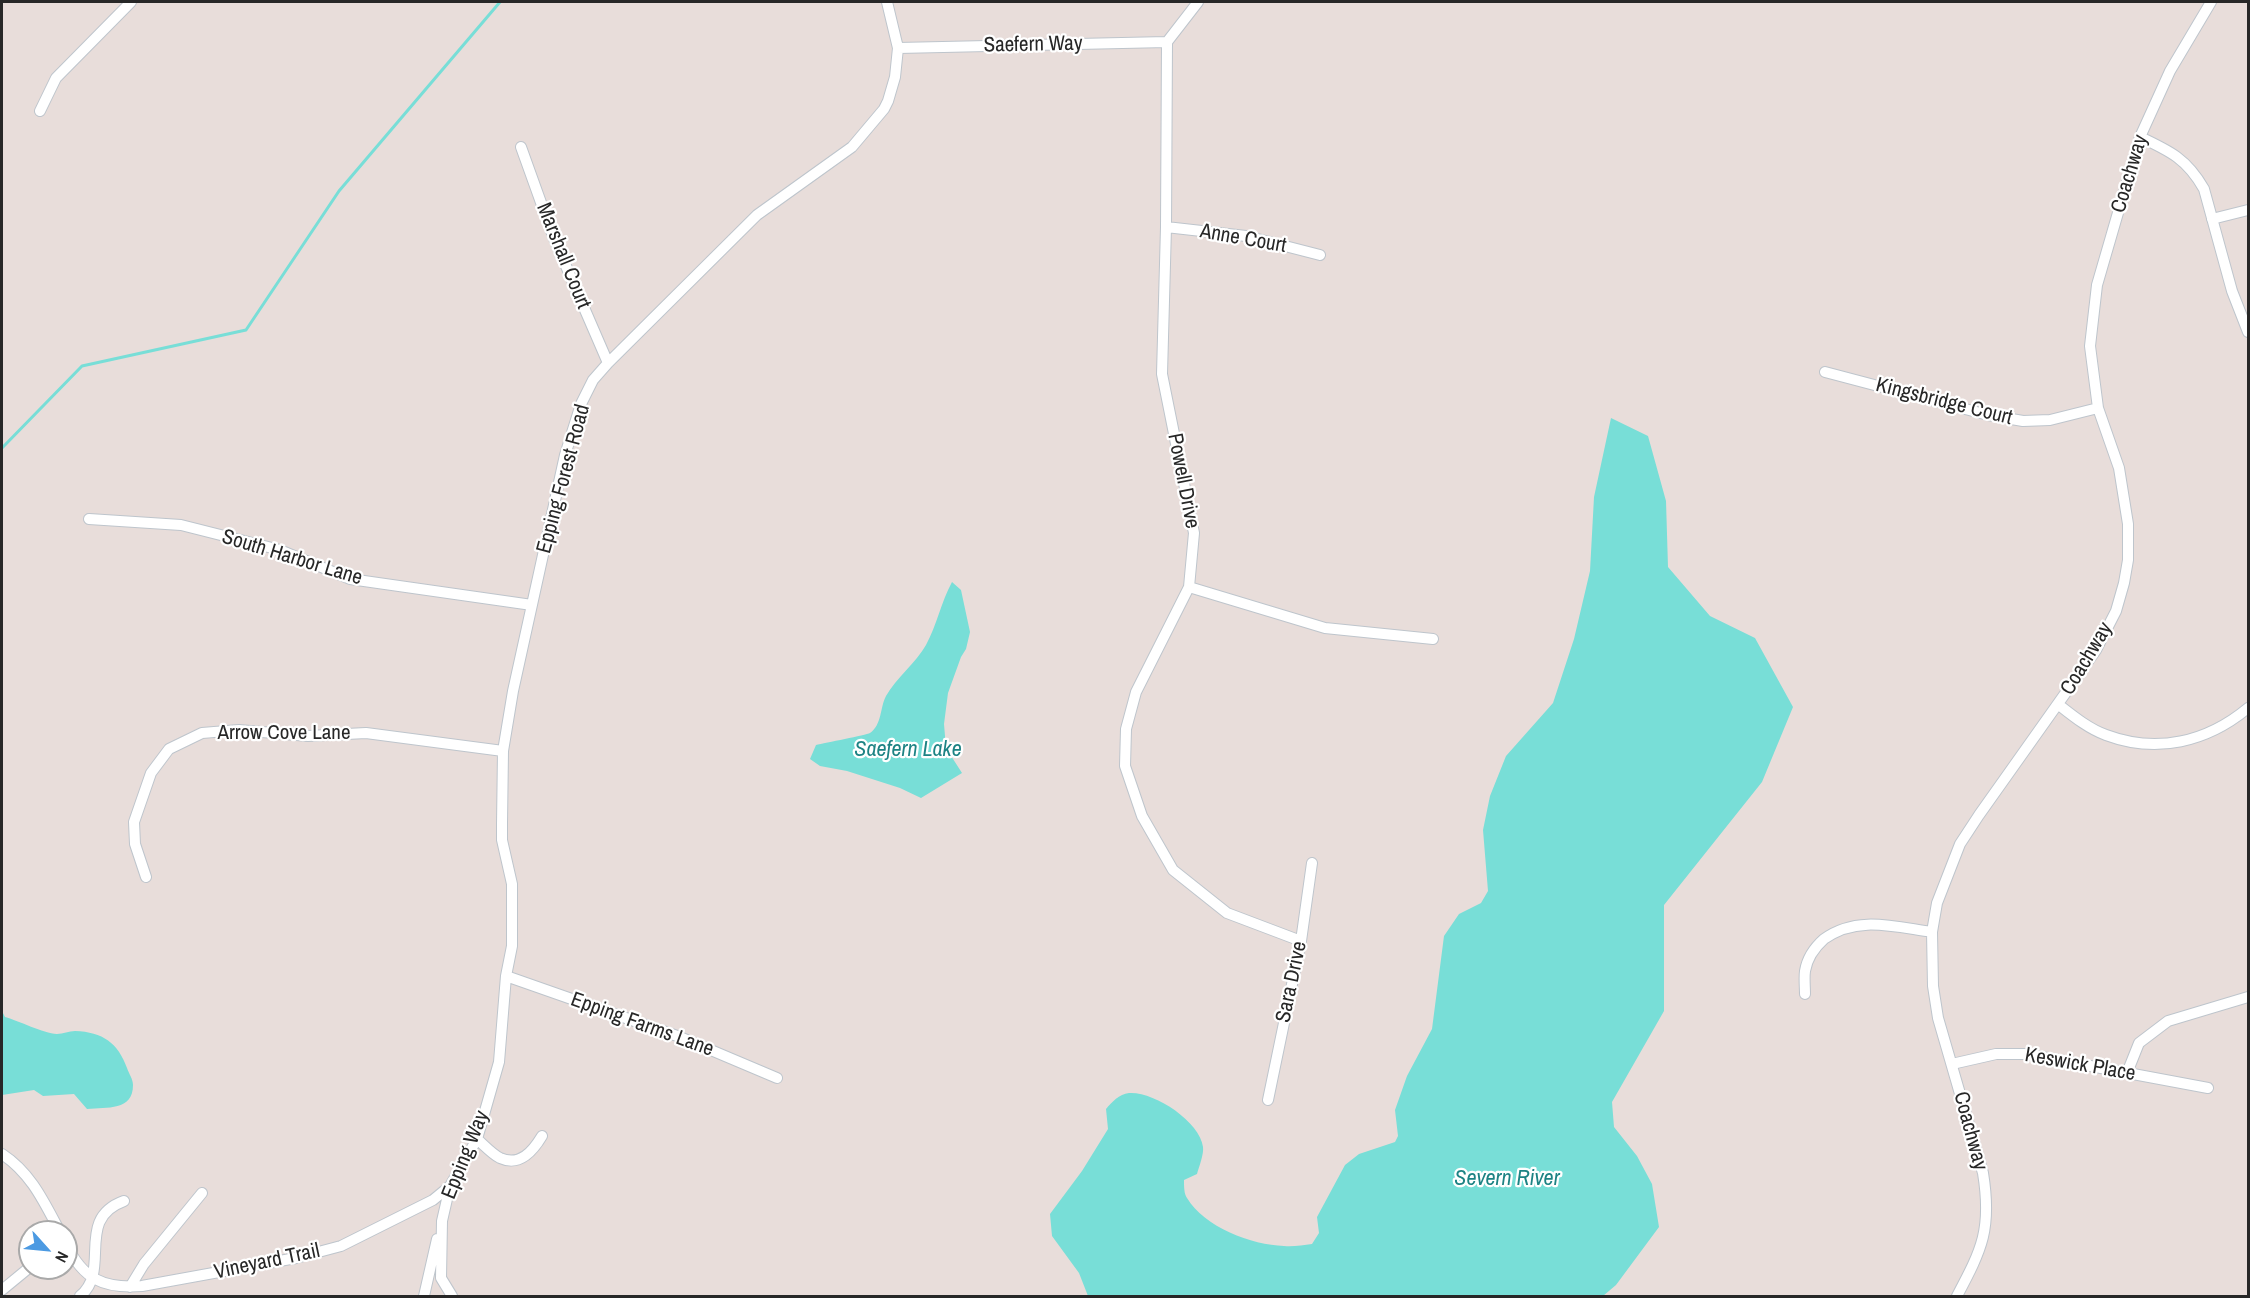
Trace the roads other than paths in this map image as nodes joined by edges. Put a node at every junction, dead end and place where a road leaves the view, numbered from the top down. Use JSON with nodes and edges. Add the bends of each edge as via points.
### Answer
{"nodes":[{"id":1,"x":131,"y":2,"type":"edge"},
{"id":2,"x":887,"y":2,"type":"edge"},
{"id":3,"x":1198,"y":2,"type":"edge"},
{"id":4,"x":2211,"y":2,"type":"edge"},
{"id":5,"x":1167,"y":42,"type":"junction"},
{"id":6,"x":898,"y":48,"type":"junction"},
{"id":7,"x":40,"y":111,"type":"dead end"},
{"id":8,"x":2140,"y":137,"type":"junction"},
{"id":9,"x":521,"y":147,"type":"dead end"},
{"id":10,"x":2248,"y":210,"type":"edge"},
{"id":11,"x":2212,"y":219,"type":"junction"},
{"id":12,"x":1166,"y":227,"type":"junction"},
{"id":13,"x":1320,"y":255,"type":"dead end"},
{"id":14,"x":2248,"y":332,"type":"edge"},
{"id":15,"x":608,"y":363,"type":"junction"},
{"id":16,"x":1826,"y":372,"type":"dead end"},
{"id":17,"x":2098,"y":408,"type":"junction"},
{"id":18,"x":89,"y":519,"type":"dead end"},
{"id":19,"x":1189,"y":587,"type":"junction"},
{"id":20,"x":532,"y":605,"type":"junction"},
{"id":21,"x":1433,"y":639,"type":"dead end"},
{"id":22,"x":2059,"y":705,"type":"junction"},
{"id":23,"x":2248,"y":708,"type":"edge"},
{"id":24,"x":504,"y":751,"type":"junction"},
{"id":25,"x":1312,"y":863,"type":"dead end"},
{"id":26,"x":146,"y":876,"type":"dead end"},
{"id":27,"x":1932,"y":932,"type":"junction"},
{"id":28,"x":1301,"y":941,"type":"junction"},
{"id":29,"x":506,"y":976,"type":"junction"},
{"id":30,"x":1805,"y":994,"type":"dead end"},
{"id":31,"x":2248,"y":997,"type":"edge"},
{"id":32,"x":1952,"y":1064,"type":"junction"},
{"id":33,"x":2127,"y":1073,"type":"junction"},
{"id":34,"x":777,"y":1078,"type":"dead end"},
{"id":35,"x":2208,"y":1088,"type":"dead end"},
{"id":36,"x":1268,"y":1100,"type":"dead end"},
{"id":37,"x":542,"y":1136,"type":"dead end"},
{"id":38,"x":477,"y":1139,"type":"junction"},
{"id":39,"x":2,"y":1154,"type":"edge"},
{"id":40,"x":450,"y":1186,"type":"junction"},
{"id":41,"x":202,"y":1192,"type":"dead end"},
{"id":42,"x":124,"y":1201,"type":"dead end"},
{"id":43,"x":54,"y":1220,"type":"edge"},
{"id":44,"x":442,"y":1221,"type":"junction"},
{"id":45,"x":78,"y":1264,"type":"edge"},
{"id":46,"x":18,"y":1277,"type":"edge"},
{"id":47,"x":93,"y":1279,"type":"junction"},
{"id":48,"x":2,"y":1290,"type":"edge"},
{"id":49,"x":131,"y":1292,"type":"edge"},
{"id":50,"x":80,"y":1296,"type":"edge"},
{"id":51,"x":424,"y":1296,"type":"edge"},
{"id":52,"x":452,"y":1296,"type":"edge"},
{"id":53,"x":1957,"y":1296,"type":"edge"}],
"edges":[{"from":1,"to":7,"type":"street","via":[[57,78]]},
{"from":2,"to":6,"type":"street","name":"Epping Forest Road"},
{"from":3,"to":5,"type":"street"},
{"from":4,"to":8,"type":"street","name":"Coachway","via":[[2170,71]]},
{"from":5,"to":6,"type":"street","name":"Saefern Way"},
{"from":5,"to":12,"type":"street","name":"Powell Drive"},
{"from":6,"to":15,"type":"street","name":"Epping Forest Road","via":[[888,102],[852,147],[757,215]]},
{"from":8,"to":11,"type":"street","via":[[2186,163],[2204,189]]},
{"from":8,"to":17,"type":"street","name":"Coachway","via":[[2097,285],[2090,346]]},
{"from":9,"to":15,"type":"street","name":"Marshall Court","via":[[553,236]]},
{"from":10,"to":11,"type":"street"},
{"from":11,"to":14,"type":"street"},
{"from":12,"to":13,"type":"street","name":"Anne Court","via":[[1246,236]]},
{"from":12,"to":19,"type":"street","name":"Powell Drive","via":[[1162,374],[1194,533]]},
{"from":15,"to":20,"type":"street","name":"Epping Forest Road","via":[[593,380],[581,404]]},
{"from":16,"to":17,"type":"street","name":"Kingsbridge Court","via":[[2023,421],[2050,420]]},
{"from":17,"to":22,"type":"street","name":"Coachway","via":[[2119,468],[2128,524],[2128,560],[2116,611],[2096,650]]},
{"from":18,"to":20,"type":"street","name":"South Harbor Lane","via":[[181,525],[279,549],[350,579]]},
{"from":19,"to":21,"type":"street","via":[[1325,628]]},
{"from":19,"to":28,"type":"street","name":"Powell Drive","via":[[1136,692],[1126,729],[1125,766],[1142,816],[1173,870],[1227,913]]},
{"from":20,"to":24,"type":"street","name":"Epping Forest Road"},
{"from":22,"to":23,"type":"street","via":[[2104,735],[2147,744],[2200,738]]},
{"from":22,"to":27,"type":"street","name":"Coachway","via":[[1960,844],[1937,903]]},
{"from":24,"to":26,"type":"street","name":"Arrow Cove Lane","via":[[366,733],[202,733],[169,749],[151,773],[134,822],[135,844]]},
{"from":24,"to":29,"type":"street","name":"Epping Forest Road","via":[[502,840],[512,884],[512,946]]},
{"from":25,"to":28,"type":"street","name":"Sara Drive"},
{"from":27,"to":30,"type":"street","via":[[1869,923],[1842,928],[1819,943],[1810,956],[1805,970]]},
{"from":27,"to":32,"type":"street","name":"Coachway","via":[[1933,986]]},
{"from":28,"to":36,"type":"street","name":"Sara Drive"},
{"from":29,"to":34,"type":"street","name":"Epping Farms Lane","via":[[680,1037]]},
{"from":29,"to":38,"type":"street","name":"Epping Way","via":[[499,1062]]},
{"from":31,"to":33,"type":"street","via":[[2168,1021],[2139,1043]]},
{"from":32,"to":33,"type":"street","name":"Keswick Place","via":[[2009,1053]]},
{"from":32,"to":53,"type":"street","name":"Coachway","via":[[1987,1200],[1980,1251]]},
{"from":33,"to":35,"type":"street","name":"Keswick Place"},
{"from":37,"to":38,"type":"street","via":[[532,1152],[516,1160],[500,1158]]},
{"from":38,"to":40,"type":"street","name":"Epping Way"},
{"from":39,"to":43,"type":"street","via":[[34,1184]]},
{"from":40,"to":44,"type":"street","name":"Epping Way"},
{"from":40,"to":49,"type":"street","name":"Vineyard Trail","via":[[433,1200],[341,1246]]},
{"from":41,"to":49,"type":"street","via":[[144,1264]]},
{"from":42,"to":47,"type":"street","via":[[108,1208],[100,1221]]},
{"from":44,"to":51,"type":"street"},
{"from":44,"to":52,"type":"street","name":"Epping Way","via":[[441,1278]]},
{"from":45,"to":47,"type":"street"},
{"from":46,"to":48,"type":"street"},
{"from":47,"to":49,"type":"street","name":"Vineyard Trail"},
{"from":47,"to":50,"type":"street"}]}
